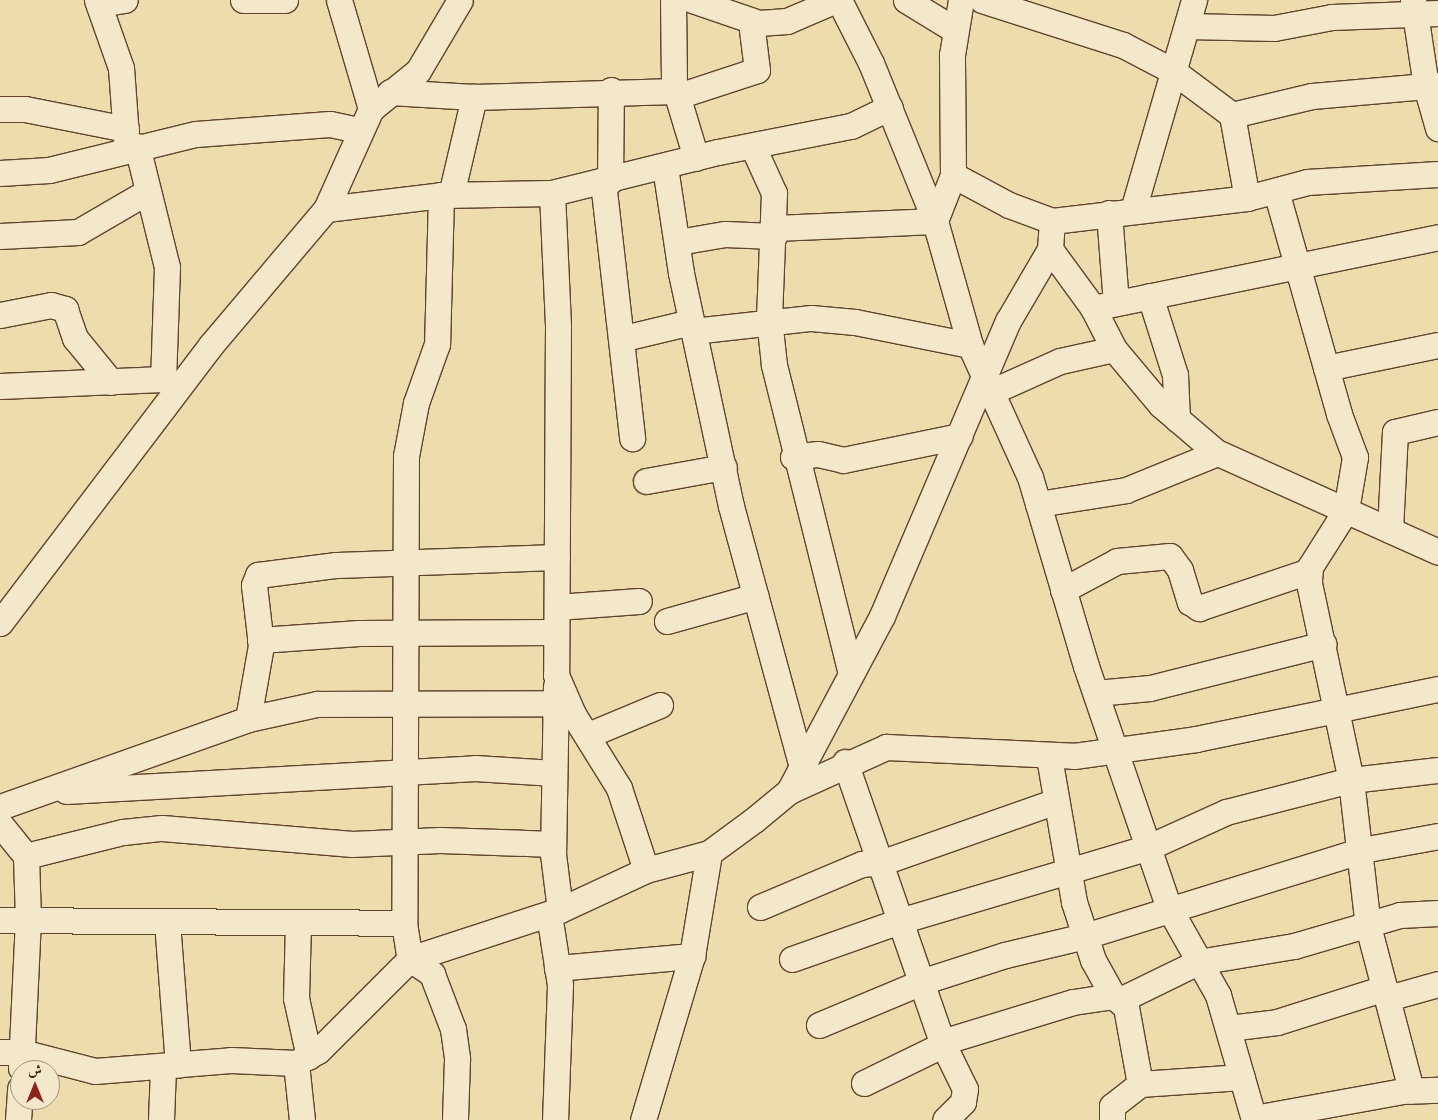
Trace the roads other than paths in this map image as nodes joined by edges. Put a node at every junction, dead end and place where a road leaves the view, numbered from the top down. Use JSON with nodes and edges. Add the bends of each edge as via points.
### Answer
{"nodes":[{"id":1,"x":125,"y":0,"type":"edge"},
{"id":2,"x":242,"y":0,"type":"edge"},
{"id":3,"x":285,"y":0,"type":"edge"},
{"id":4,"x":339,"y":0,"type":"edge"},
{"id":5,"x":460,"y":0,"type":"edge"},
{"id":6,"x":673,"y":0,"type":"edge"},
{"id":7,"x":692,"y":0,"type":"edge"},
{"id":8,"x":838,"y":0,"type":"edge"},
{"id":9,"x":906,"y":0,"type":"edge"},
{"id":10,"x":961,"y":0,"type":"edge"},
{"id":11,"x":982,"y":0,"type":"edge"},
{"id":12,"x":1194,"y":0,"type":"edge"},
{"id":13,"x":98,"y":2,"type":"edge"},
{"id":14,"x":1413,"y":7,"type":"edge"},
{"id":15,"x":1438,"y":12,"type":"edge"},
{"id":16,"x":751,"y":22,"type":"junction"},
{"id":17,"x":1187,"y":26,"type":"junction"},
{"id":18,"x":955,"y":30,"type":"junction"},
{"id":19,"x":1173,"y":71,"type":"junction"},
{"id":20,"x":1432,"y":86,"type":"edge"},
{"id":21,"x":611,"y":90,"type":"junction"},
{"id":22,"x":390,"y":92,"type":"junction"},
{"id":23,"x":677,"y":94,"type":"junction"},
{"id":24,"x":474,"y":97,"type":"junction"},
{"id":25,"x":890,"y":107,"type":"junction"},
{"id":26,"x":0,"y":109,"type":"edge"},
{"id":27,"x":1232,"y":114,"type":"junction"},
{"id":28,"x":365,"y":119,"type":"junction"},
{"id":29,"x":1438,"y":128,"type":"edge"},
{"id":30,"x":130,"y":141,"type":"junction"},
{"id":31,"x":753,"y":147,"type":"junction"},
{"id":32,"x":696,"y":158,"type":"junction"},
{"id":33,"x":665,"y":166,"type":"junction"},
{"id":34,"x":0,"y":173,"type":"edge"},
{"id":35,"x":1438,"y":174,"type":"edge"},
{"id":36,"x":953,"y":175,"type":"junction"},
{"id":37,"x":606,"y":181,"type":"junction"},
{"id":38,"x":1276,"y":190,"type":"junction"},
{"id":39,"x":145,"y":193,"type":"junction"},
{"id":40,"x":552,"y":193,"type":"junction"},
{"id":41,"x":446,"y":195,"type":"junction"},
{"id":42,"x":1247,"y":198,"type":"junction"},
{"id":43,"x":326,"y":209,"type":"junction"},
{"id":44,"x":1121,"y":211,"type":"junction"},
{"id":45,"x":935,"y":221,"type":"junction"},
{"id":46,"x":1052,"y":221,"type":"junction"},
{"id":47,"x":774,"y":232,"type":"junction"},
{"id":48,"x":0,"y":236,"type":"edge"},
{"id":49,"x":1438,"y":237,"type":"edge"},
{"id":50,"x":678,"y":242,"type":"junction"},
{"id":51,"x":1050,"y":249,"type":"junction"},
{"id":52,"x":1296,"y":265,"type":"junction"},
{"id":53,"x":1150,"y":296,"type":"junction"},
{"id":54,"x":1105,"y":305,"type":"junction"},
{"id":55,"x":0,"y":315,"type":"edge"},
{"id":56,"x":770,"y":319,"type":"junction"},
{"id":57,"x":692,"y":326,"type":"junction"},
{"id":58,"x":624,"y":338,"type":"junction"},
{"id":59,"x":970,"y":345,"type":"junction"},
{"id":60,"x":1438,"y":345,"type":"edge"},
{"id":61,"x":1114,"y":349,"type":"junction"},
{"id":62,"x":1326,"y":368,"type":"junction"},
{"id":63,"x":111,"y":382,"type":"junction"},
{"id":64,"x":172,"y":382,"type":"junction"},
{"id":65,"x":990,"y":382,"type":"junction"},
{"id":66,"x":0,"y":386,"type":"edge"},
{"id":67,"x":1177,"y":419,"type":"junction"},
{"id":68,"x":1438,"y":422,"type":"edge"},
{"id":69,"x":960,"y":436,"type":"junction"},
{"id":70,"x":632,"y":438,"type":"dead end"},
{"id":71,"x":1217,"y":453,"type":"junction"},
{"id":72,"x":793,"y":457,"type":"junction"},
{"id":73,"x":724,"y":467,"type":"junction"},
{"id":74,"x":646,"y":481,"type":"dead end"},
{"id":75,"x":1038,"y":504,"type":"junction"},
{"id":76,"x":1346,"y":510,"type":"junction"},
{"id":77,"x":1390,"y":530,"type":"junction"},
{"id":78,"x":1438,"y":552,"type":"edge"},
{"id":79,"x":557,"y":557,"type":"junction"},
{"id":80,"x":406,"y":565,"type":"junction"},
{"id":81,"x":1309,"y":571,"type":"junction"},
{"id":82,"x":1063,"y":590,"type":"junction"},
{"id":83,"x":756,"y":596,"type":"junction"},
{"id":84,"x":639,"y":600,"type":"dead end"},
{"id":85,"x":558,"y":607,"type":"junction"},
{"id":86,"x":667,"y":622,"type":"dead end"},
{"id":87,"x":0,"y":624,"type":"edge"},
{"id":88,"x":555,"y":632,"type":"junction"},
{"id":89,"x":405,"y":634,"type":"junction"},
{"id":90,"x":260,"y":640,"type":"junction"},
{"id":91,"x":1324,"y":644,"type":"junction"},
{"id":92,"x":851,"y":673,"type":"junction"},
{"id":93,"x":556,"y":675,"type":"junction"},
{"id":94,"x":1438,"y":690,"type":"edge"},
{"id":95,"x":1096,"y":693,"type":"junction"},
{"id":96,"x":555,"y":703,"type":"junction"},
{"id":97,"x":405,"y":705,"type":"junction"},
{"id":98,"x":660,"y":705,"type":"dead end"},
{"id":99,"x":1336,"y":712,"type":"junction"},
{"id":100,"x":248,"y":719,"type":"junction"},
{"id":101,"x":588,"y":735,"type":"junction"},
{"id":102,"x":1117,"y":751,"type":"junction"},
{"id":103,"x":1050,"y":757,"type":"junction"},
{"id":104,"x":845,"y":762,"type":"junction"},
{"id":105,"x":801,"y":764,"type":"junction"},
{"id":106,"x":1438,"y":770,"type":"edge"},
{"id":107,"x":554,"y":773,"type":"junction"},
{"id":108,"x":406,"y":774,"type":"junction"},
{"id":109,"x":1351,"y":780,"type":"junction"},
{"id":110,"x":789,"y":791,"type":"junction"},
{"id":111,"x":42,"y":792,"type":"junction"},
{"id":112,"x":1056,"y":801,"type":"junction"},
{"id":113,"x":0,"y":807,"type":"edge"},
{"id":114,"x":0,"y":824,"type":"edge"},
{"id":115,"x":1438,"y":836,"type":"edge"},
{"id":116,"x":406,"y":844,"type":"junction"},
{"id":117,"x":553,"y":844,"type":"junction"},
{"id":118,"x":1149,"y":847,"type":"junction"},
{"id":119,"x":1362,"y":850,"type":"junction"},
{"id":120,"x":709,"y":853,"type":"junction"},
{"id":121,"x":26,"y":856,"type":"junction"},
{"id":122,"x":882,"y":862,"type":"junction"},
{"id":123,"x":1066,"y":869,"type":"junction"},
{"id":124,"x":646,"y":870,"type":"junction"},
{"id":125,"x":760,"y":907,"type":"dead end"},
{"id":126,"x":1169,"y":908,"type":"junction"},
{"id":127,"x":554,"y":912,"type":"junction"},
{"id":128,"x":1438,"y":913,"type":"edge"},
{"id":129,"x":28,"y":919,"type":"junction"},
{"id":130,"x":0,"y":920,"type":"edge"},
{"id":131,"x":903,"y":920,"type":"junction"},
{"id":132,"x":167,"y":922,"type":"junction"},
{"id":133,"x":298,"y":923,"type":"junction"},
{"id":134,"x":404,"y":923,"type":"junction"},
{"id":135,"x":1368,"y":926,"type":"junction"},
{"id":136,"x":1085,"y":936,"type":"junction"},
{"id":137,"x":692,"y":956,"type":"junction"},
{"id":138,"x":410,"y":959,"type":"junction"},
{"id":139,"x":792,"y":959,"type":"dead end"},
{"id":140,"x":1198,"y":962,"type":"junction"},
{"id":141,"x":558,"y":968,"type":"junction"},
{"id":142,"x":924,"y":981,"type":"junction"},
{"id":143,"x":1438,"y":984,"type":"edge"},
{"id":144,"x":1387,"y":993,"type":"junction"},
{"id":145,"x":1116,"y":998,"type":"junction"},
{"id":146,"x":819,"y":1025,"type":"dead end"},
{"id":147,"x":1229,"y":1028,"type":"junction"},
{"id":148,"x":943,"y":1043,"type":"junction"},
{"id":149,"x":14,"y":1058,"type":"edge"},
{"id":150,"x":302,"y":1060,"type":"junction"},
{"id":151,"x":171,"y":1066,"type":"junction"},
{"id":152,"x":1242,"y":1077,"type":"junction"},
{"id":153,"x":864,"y":1083,"type":"dead end"},
{"id":154,"x":1140,"y":1084,"type":"junction"},
{"id":155,"x":1411,"y":1090,"type":"junction"},
{"id":156,"x":1438,"y":1090,"type":"edge"},
{"id":157,"x":1254,"y":1119,"type":"edge"},
{"id":158,"x":161,"y":1120,"type":"edge"},
{"id":159,"x":302,"y":1120,"type":"edge"},
{"id":160,"x":455,"y":1120,"type":"edge"},
{"id":161,"x":555,"y":1120,"type":"edge"},
{"id":162,"x":643,"y":1120,"type":"edge"},
{"id":163,"x":945,"y":1120,"type":"edge"},
{"id":164,"x":1112,"y":1120,"type":"edge"}],
"edges":[{"from":1,"to":13,"type":"street"},
{"from":2,"to":3,"type":"street"},
{"from":4,"to":28,"type":"street"},
{"from":5,"to":22,"type":"street","via":[[418,71]]},
{"from":6,"to":23,"type":"street"},
{"from":7,"to":16,"type":"street"},
{"from":8,"to":16,"type":"street","via":[[787,21]]},
{"from":8,"to":25,"type":"street"},
{"from":9,"to":18,"type":"street"},
{"from":10,"to":18,"type":"street"},
{"from":11,"to":19,"type":"street","via":[[1123,45]]},
{"from":12,"to":17,"type":"street"},
{"from":13,"to":30,"type":"street","via":[[121,68]]},
{"from":14,"to":15,"type":"street"},
{"from":14,"to":17,"type":"street","via":[[1274,28]]},
{"from":14,"to":20,"type":"street"},
{"from":16,"to":23,"type":"street","via":[[757,70]]},
{"from":17,"to":19,"type":"street"},
{"from":18,"to":36,"type":"street"},
{"from":19,"to":27,"type":"street"},
{"from":19,"to":44,"type":"street"},
{"from":20,"to":27,"type":"street","via":[[1312,96]]},
{"from":20,"to":29,"type":"street"},
{"from":21,"to":23,"type":"street"},
{"from":21,"to":24,"type":"street"},
{"from":21,"to":37,"type":"street"},
{"from":22,"to":24,"type":"street"},
{"from":22,"to":28,"type":"street"},
{"from":23,"to":32,"type":"street"},
{"from":24,"to":41,"type":"street"},
{"from":25,"to":31,"type":"street","via":[[851,126]]},
{"from":25,"to":45,"type":"street"},
{"from":26,"to":30,"type":"street","via":[[25,109]]},
{"from":27,"to":42,"type":"street"},
{"from":28,"to":30,"type":"street"},
{"from":28,"to":43,"type":"street"},
{"from":30,"to":34,"type":"street","via":[[49,170]]},
{"from":30,"to":39,"type":"street"},
{"from":31,"to":32,"type":"street"},
{"from":31,"to":47,"type":"street","via":[[774,192]]},
{"from":32,"to":33,"type":"street"},
{"from":33,"to":37,"type":"street"},
{"from":33,"to":50,"type":"street"},
{"from":35,"to":38,"type":"street","via":[[1356,177]]},
{"from":36,"to":45,"type":"street"},
{"from":36,"to":46,"type":"street","via":[[1009,204]]},
{"from":37,"to":40,"type":"street"},
{"from":37,"to":58,"type":"street"},
{"from":38,"to":42,"type":"street"},
{"from":38,"to":52,"type":"street"},
{"from":39,"to":48,"type":"street","via":[[78,232]]},
{"from":39,"to":64,"type":"street","via":[[160,231],[167,267]]},
{"from":40,"to":41,"type":"street"},
{"from":40,"to":79,"type":"street","via":[[558,326]]},
{"from":41,"to":43,"type":"street"},
{"from":41,"to":80,"type":"street","via":[[437,344],[409,430]]},
{"from":42,"to":44,"type":"street"},
{"from":43,"to":64,"type":"street"},
{"from":44,"to":46,"type":"street"},
{"from":44,"to":54,"type":"street"},
{"from":45,"to":47,"type":"street"},
{"from":45,"to":59,"type":"street"},
{"from":46,"to":51,"type":"street"},
{"from":47,"to":50,"type":"street","via":[[725,234]]},
{"from":47,"to":56,"type":"street"},
{"from":49,"to":52,"type":"street"},
{"from":50,"to":57,"type":"street"},
{"from":51,"to":54,"type":"street"},
{"from":51,"to":65,"type":"street"},
{"from":52,"to":53,"type":"street"},
{"from":52,"to":62,"type":"street"},
{"from":53,"to":54,"type":"street"},
{"from":53,"to":67,"type":"street","via":[[1175,375]]},
{"from":54,"to":61,"type":"street"},
{"from":55,"to":63,"type":"street","via":[[51,305],[65,309],[75,338]]},
{"from":56,"to":57,"type":"street"},
{"from":56,"to":59,"type":"street","via":[[855,322]]},
{"from":56,"to":72,"type":"street","via":[[774,365]]},
{"from":57,"to":58,"type":"street"},
{"from":57,"to":73,"type":"street"},
{"from":58,"to":70,"type":"street"},
{"from":59,"to":65,"type":"street"},
{"from":60,"to":62,"type":"street"},
{"from":61,"to":65,"type":"street"},
{"from":61,"to":67,"type":"street"},
{"from":62,"to":76,"type":"street","via":[[1356,462]]},
{"from":63,"to":64,"type":"street"},
{"from":63,"to":66,"type":"street"},
{"from":64,"to":87,"type":"street"},
{"from":65,"to":69,"type":"street"},
{"from":65,"to":75,"type":"street"},
{"from":67,"to":71,"type":"street"},
{"from":68,"to":77,"type":"street","via":[[1395,432]]},
{"from":69,"to":72,"type":"street","via":[[843,460],[818,454]]},
{"from":69,"to":92,"type":"street","via":[[910,556]]},
{"from":71,"to":75,"type":"street","via":[[1126,490]]},
{"from":71,"to":76,"type":"street"},
{"from":72,"to":92,"type":"street","via":[[831,583]]},
{"from":73,"to":74,"type":"street"},
{"from":73,"to":83,"type":"street"},
{"from":75,"to":82,"type":"street"},
{"from":76,"to":77,"type":"street"},
{"from":76,"to":81,"type":"street"},
{"from":77,"to":78,"type":"street"},
{"from":79,"to":80,"type":"street"},
{"from":79,"to":85,"type":"street"},
{"from":80,"to":89,"type":"street"},
{"from":80,"to":90,"type":"street","via":[[336,565],[258,575],[254,585]]},
{"from":81,"to":82,"type":"street","via":[[1199,608],[1190,602],[1180,570],[1170,556],[1117,561]]},
{"from":81,"to":91,"type":"street"},
{"from":82,"to":95,"type":"street"},
{"from":83,"to":86,"type":"street"},
{"from":83,"to":105,"type":"street"},
{"from":84,"to":85,"type":"street"},
{"from":85,"to":88,"type":"street"},
{"from":88,"to":89,"type":"street"},
{"from":88,"to":93,"type":"street"},
{"from":89,"to":90,"type":"street"},
{"from":89,"to":97,"type":"street"},
{"from":90,"to":100,"type":"street"},
{"from":91,"to":95,"type":"street","via":[[1150,688]]},
{"from":91,"to":99,"type":"street"},
{"from":92,"to":105,"type":"street"},
{"from":93,"to":96,"type":"street"},
{"from":93,"to":101,"type":"street"},
{"from":94,"to":99,"type":"street"},
{"from":95,"to":102,"type":"street"},
{"from":96,"to":97,"type":"street"},
{"from":96,"to":107,"type":"street"},
{"from":97,"to":100,"type":"street","via":[[326,704]]},
{"from":97,"to":108,"type":"street"},
{"from":98,"to":101,"type":"street"},
{"from":99,"to":102,"type":"street"},
{"from":99,"to":109,"type":"street"},
{"from":100,"to":111,"type":"street"},
{"from":101,"to":124,"type":"street","via":[[619,788]]},
{"from":102,"to":103,"type":"street"},
{"from":102,"to":118,"type":"street"},
{"from":103,"to":104,"type":"street","via":[[886,747]]},
{"from":103,"to":112,"type":"street"},
{"from":104,"to":110,"type":"street"},
{"from":104,"to":122,"type":"street"},
{"from":105,"to":110,"type":"street"},
{"from":106,"to":109,"type":"street"},
{"from":107,"to":108,"type":"street","via":[[475,768]]},
{"from":107,"to":117,"type":"street"},
{"from":108,"to":111,"type":"street","via":[[325,774]]},
{"from":108,"to":116,"type":"street"},
{"from":109,"to":118,"type":"street","via":[[1211,816]]},
{"from":109,"to":119,"type":"street"},
{"from":110,"to":120,"type":"street"},
{"from":111,"to":113,"type":"street"},
{"from":112,"to":122,"type":"street"},
{"from":112,"to":123,"type":"street"},
{"from":114,"to":121,"type":"street"},
{"from":115,"to":119,"type":"street"},
{"from":116,"to":117,"type":"street","via":[[440,840]]},
{"from":116,"to":121,"type":"street","via":[[282,840],[162,828],[123,832]]},
{"from":116,"to":134,"type":"street"},
{"from":117,"to":127,"type":"street"},
{"from":118,"to":123,"type":"street"},
{"from":118,"to":126,"type":"street"},
{"from":119,"to":126,"type":"street"},
{"from":119,"to":135,"type":"street"},
{"from":120,"to":124,"type":"street"},
{"from":120,"to":137,"type":"street"},
{"from":121,"to":129,"type":"street"},
{"from":122,"to":125,"type":"street","via":[[862,864]]},
{"from":122,"to":131,"type":"street"},
{"from":123,"to":131,"type":"street"},
{"from":123,"to":136,"type":"street"},
{"from":124,"to":127,"type":"street"},
{"from":126,"to":136,"type":"street"},
{"from":126,"to":140,"type":"street"},
{"from":127,"to":138,"type":"street"},
{"from":127,"to":141,"type":"street"},
{"from":128,"to":135,"type":"street","via":[[1400,916]]},
{"from":129,"to":130,"type":"street"},
{"from":129,"to":132,"type":"street"},
{"from":129,"to":149,"type":"street"},
{"from":131,"to":139,"type":"street"},
{"from":131,"to":142,"type":"street"},
{"from":132,"to":133,"type":"street"},
{"from":132,"to":151,"type":"street"},
{"from":133,"to":134,"type":"street"},
{"from":133,"to":150,"type":"street","via":[[296,998]]},
{"from":134,"to":138,"type":"street"},
{"from":135,"to":140,"type":"street","via":[[1294,946]]},
{"from":135,"to":144,"type":"street"},
{"from":136,"to":142,"type":"street","via":[[1005,955]]},
{"from":136,"to":145,"type":"street"},
{"from":137,"to":141,"type":"street"},
{"from":137,"to":162,"type":"street"},
{"from":138,"to":150,"type":"street"},
{"from":138,"to":160,"type":"street","via":[[432,974],[453,1029],[457,1059]]},
{"from":140,"to":145,"type":"street"},
{"from":140,"to":147,"type":"street","via":[[1218,995]]},
{"from":141,"to":161,"type":"street"},
{"from":142,"to":146,"type":"street"},
{"from":142,"to":148,"type":"street"},
{"from":143,"to":144,"type":"street"},
{"from":144,"to":147,"type":"street","via":[[1286,1020]]},
{"from":144,"to":155,"type":"street"},
{"from":145,"to":148,"type":"street","via":[[1073,1002]]},
{"from":145,"to":154,"type":"street","via":[[1133,1034]]},
{"from":147,"to":152,"type":"street"},
{"from":148,"to":153,"type":"street"},
{"from":148,"to":163,"type":"street","via":[[965,1089],[962,1102]]},
{"from":149,"to":151,"type":"street","via":[[96,1071]]},
{"from":150,"to":151,"type":"street","via":[[231,1060]]},
{"from":150,"to":159,"type":"street"},
{"from":151,"to":158,"type":"street"},
{"from":152,"to":154,"type":"street"},
{"from":152,"to":157,"type":"street"},
{"from":154,"to":164,"type":"street","via":[[1112,1106]]},
{"from":155,"to":156,"type":"street"},
{"from":155,"to":157,"type":"street"}]}
